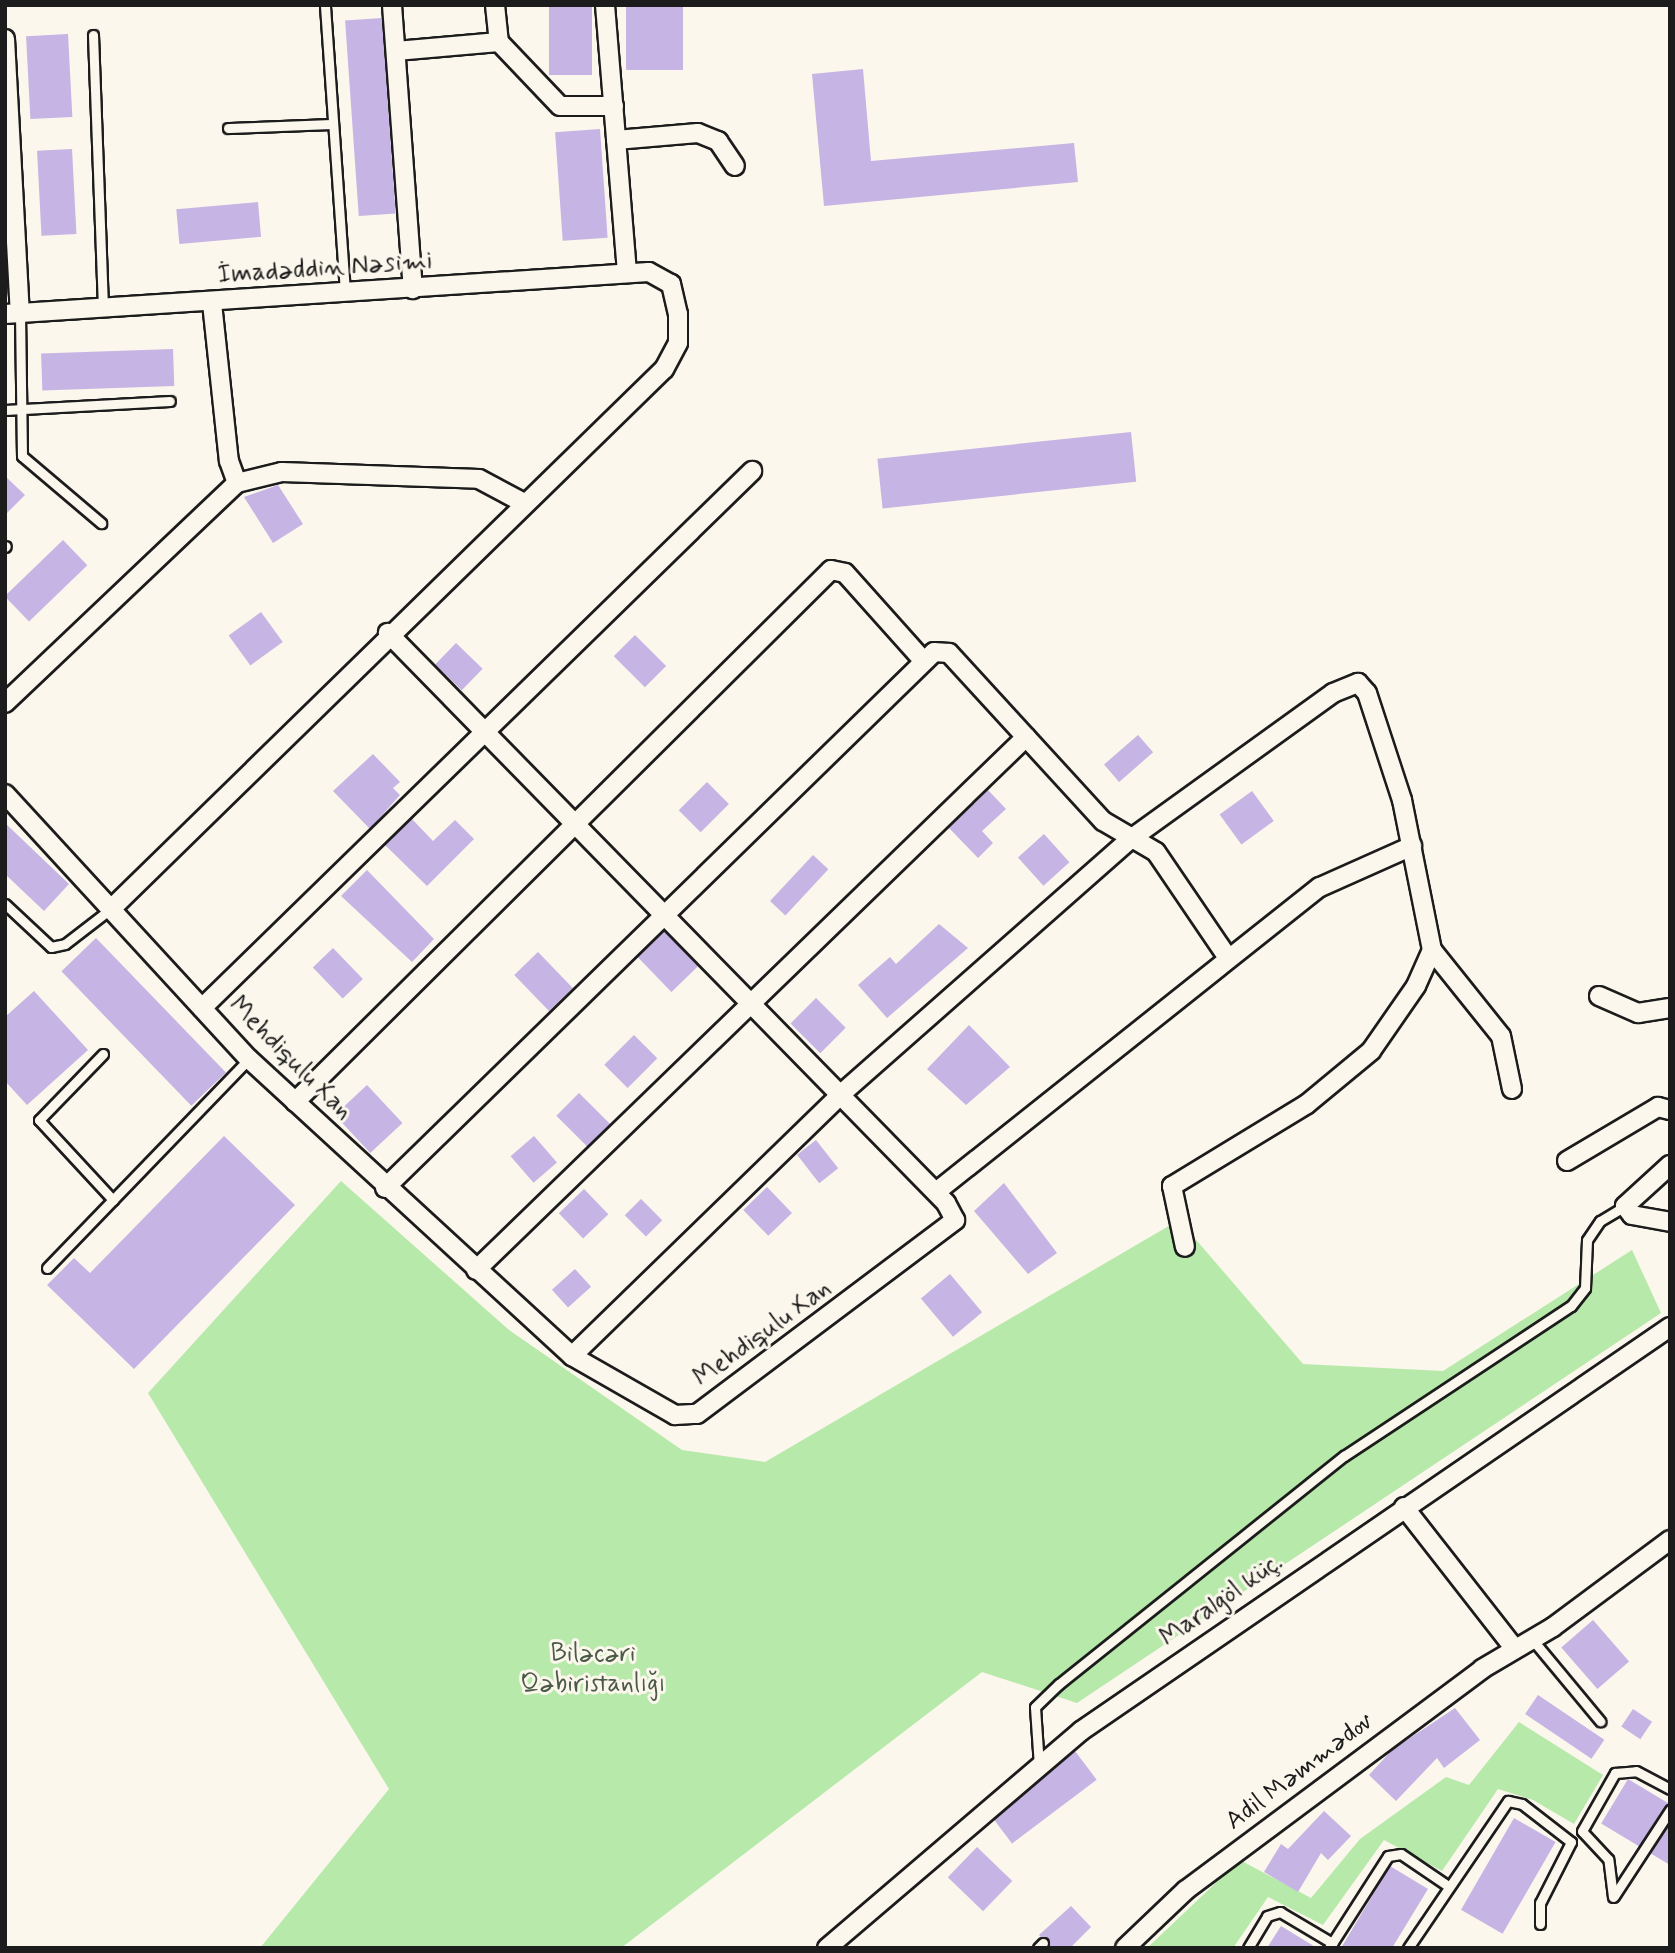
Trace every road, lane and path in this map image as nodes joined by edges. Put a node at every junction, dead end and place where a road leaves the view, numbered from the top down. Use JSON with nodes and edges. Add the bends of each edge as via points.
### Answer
{"nodes":[{"id":1,"x":392,"y":5,"type":"edge"},
{"id":2,"x":495,"y":5,"type":"edge"},
{"id":3,"x":606,"y":5,"type":"edge"},
{"id":4,"x":325,"y":6,"type":"edge"},
{"id":5,"x":93,"y":34,"type":"dead end"},
{"id":6,"x":5,"y":39,"type":"edge"},
{"id":7,"x":499,"y":42,"type":"junction"},
{"id":8,"x":396,"y":51,"type":"junction"},
{"id":9,"x":614,"y":106,"type":"junction"},
{"id":10,"x":333,"y":124,"type":"junction"},
{"id":11,"x":228,"y":128,"type":"dead end"},
{"id":12,"x":616,"y":140,"type":"junction"},
{"id":13,"x":735,"y":166,"type":"dead end"},
{"id":14,"x":627,"y":273,"type":"junction"},
{"id":15,"x":413,"y":289,"type":"junction"},
{"id":16,"x":345,"y":294,"type":"junction"},
{"id":17,"x":212,"y":303,"type":"junction"},
{"id":18,"x":103,"y":308,"type":"junction"},
{"id":19,"x":13,"y":313,"type":"edge"},
{"id":20,"x":170,"y":401,"type":"dead end"},
{"id":21,"x":19,"y":409,"type":"junction"},
{"id":22,"x":5,"y":410,"type":"edge"},
{"id":23,"x":752,"y":471,"type":"dead end"},
{"id":24,"x":237,"y":483,"type":"junction"},
{"id":25,"x":524,"y":503,"type":"junction"},
{"id":26,"x":101,"y":523,"type":"dead end"},
{"id":27,"x":388,"y":633,"type":"junction"},
{"id":28,"x":922,"y":659,"type":"junction"},
{"id":29,"x":5,"y":703,"type":"edge"},
{"id":30,"x":486,"y":734,"type":"junction"},
{"id":31,"x":1026,"y":737,"type":"junction"},
{"id":32,"x":5,"y":794,"type":"edge"},
{"id":33,"x":576,"y":825,"type":"junction"},
{"id":34,"x":1132,"y":838,"type":"junction"},
{"id":35,"x":1412,"y":846,"type":"junction"},
{"id":36,"x":5,"y":904,"type":"edge"},
{"id":37,"x":113,"y":907,"type":"junction"},
{"id":38,"x":662,"y":913,"type":"junction"},
{"id":39,"x":1432,"y":950,"type":"junction"},
{"id":40,"x":1226,"y":955,"type":"junction"},
{"id":41,"x":1598,"y":996,"type":"dead end"},
{"id":42,"x":751,"y":1003,"type":"junction"},
{"id":43,"x":202,"y":1008,"type":"junction"},
{"id":44,"x":1670,"y":1008,"type":"edge"},
{"id":45,"x":103,"y":1054,"type":"dead end"},
{"id":46,"x":249,"y":1059,"type":"junction"},
{"id":47,"x":1512,"y":1089,"type":"dead end"},
{"id":48,"x":840,"y":1095,"type":"junction"},
{"id":49,"x":295,"y":1102,"type":"junction"},
{"id":50,"x":1670,"y":1110,"type":"edge"},
{"id":51,"x":1567,"y":1161,"type":"dead end"},
{"id":52,"x":1670,"y":1165,"type":"edge"},
{"id":53,"x":385,"y":1188,"type":"junction"},
{"id":54,"x":936,"y":1192,"type":"junction"},
{"id":55,"x":113,"y":1200,"type":"junction"},
{"id":56,"x":1625,"y":1206,"type":"junction"},
{"id":57,"x":1670,"y":1223,"type":"edge"},
{"id":58,"x":1185,"y":1247,"type":"dead end"},
{"id":59,"x":47,"y":1268,"type":"dead end"},
{"id":60,"x":476,"y":1270,"type":"junction"},
{"id":61,"x":1670,"y":1327,"type":"edge"},
{"id":62,"x":572,"y":1356,"type":"junction"},
{"id":63,"x":1404,"y":1507,"type":"junction"},
{"id":64,"x":1670,"y":1540,"type":"edge"},
{"id":65,"x":1532,"y":1639,"type":"junction"},
{"id":66,"x":1515,"y":1649,"type":"junction"},
{"id":67,"x":1600,"y":1721,"type":"dead end"},
{"id":68,"x":1039,"y":1768,"type":"junction"},
{"id":69,"x":1670,"y":1790,"type":"edge"},
{"id":70,"x":1670,"y":1810,"type":"edge"},
{"id":71,"x":1448,"y":1886,"type":"junction"},
{"id":72,"x":1540,"y":1924,"type":"dead end"},
{"id":73,"x":1331,"y":1945,"type":"edge"},
{"id":74,"x":827,"y":1948,"type":"edge"},
{"id":75,"x":1125,"y":1948,"type":"edge"},
{"id":76,"x":1248,"y":1948,"type":"edge"},
{"id":77,"x":1408,"y":1948,"type":"edge"}],
"edges":[{"from":1,"to":8,"type":"street"},
{"from":2,"to":7,"type":"street"},
{"from":3,"to":9,"type":"street"},
{"from":4,"to":10,"type":"lane"},
{"from":5,"to":18,"type":"lane"},
{"from":6,"to":19,"type":"street"},
{"from":7,"to":8,"type":"street"},
{"from":7,"to":9,"type":"street","via":[[560,106]]},
{"from":8,"to":15,"type":"street"},
{"from":9,"to":12,"type":"street"},
{"from":10,"to":11,"type":"lane"},
{"from":10,"to":16,"type":"lane"},
{"from":12,"to":13,"type":"street","via":[[698,133],[718,141]]},
{"from":12,"to":14,"type":"street"},
{"from":14,"to":15,"type":"street","name":"İmadəddin Nəsimi"},
{"from":14,"to":25,"type":"street","name":"İmadəddin Nəsimi","via":[[649,272],[671,284],[678,343],[664,369]]},
{"from":15,"to":16,"type":"street","name":"İmadəddin Nəsimi"},
{"from":16,"to":17,"type":"street","name":"İmadəddin Nəsimi"},
{"from":17,"to":18,"type":"street","name":"İmadəddin Nəsimi"},
{"from":17,"to":24,"type":"street","via":[[229,461]]},
{"from":18,"to":19,"type":"street","name":"İmadəddin Nəsimi"},
{"from":19,"to":21,"type":"lane"},
{"from":20,"to":21,"type":"lane"},
{"from":21,"to":22,"type":"lane"},
{"from":21,"to":26,"type":"lane","via":[[27,465]]},
{"from":23,"to":30,"type":"street"},
{"from":24,"to":25,"type":"street","via":[[282,472],[479,479]]},
{"from":24,"to":29,"type":"street"},
{"from":25,"to":27,"type":"street"},
{"from":27,"to":30,"type":"street","name":"Mehdiqulu Xan"},
{"from":27,"to":37,"type":"street"},
{"from":28,"to":31,"type":"street","via":[[948,653]]},
{"from":28,"to":33,"type":"street","via":[[845,573],[831,570]]},
{"from":28,"to":38,"type":"street"},
{"from":30,"to":33,"type":"street","name":"Mehdiqulu Xan"},
{"from":30,"to":43,"type":"street"},
{"from":31,"to":34,"type":"street","via":[[1103,821]]},
{"from":31,"to":42,"type":"street"},
{"from":32,"to":37,"type":"street","name":"Mehdiqulu Xan"},
{"from":33,"to":38,"type":"street","name":"Mehdiqulu Xan"},
{"from":33,"to":49,"type":"street"},
{"from":34,"to":35,"type":"street","via":[[1333,693],[1358,683],[1367,693]]},
{"from":34,"to":40,"type":"street","via":[[1156,852]]},
{"from":34,"to":48,"type":"street"},
{"from":35,"to":39,"type":"street"},
{"from":35,"to":40,"type":"street","via":[[1320,887]]},
{"from":36,"to":37,"type":"lane","via":[[51,947],[65,944]]},
{"from":37,"to":43,"type":"street","name":"Mehdiqulu Xan"},
{"from":38,"to":42,"type":"street","name":"Mehdiqulu Xan"},
{"from":38,"to":53,"type":"street"},
{"from":39,"to":47,"type":"street","via":[[1501,1035]]},
{"from":39,"to":58,"type":"street","via":[[1416,986],[1371,1051],[1307,1104],[1172,1186]]},
{"from":40,"to":54,"type":"street"},
{"from":41,"to":44,"type":"street","via":[[1637,1013]]},
{"from":42,"to":48,"type":"street","name":"Mehdiqulu Xan"},
{"from":42,"to":60,"type":"street"},
{"from":43,"to":46,"type":"street","name":"Mehdiqulu Xan"},
{"from":45,"to":55,"type":"lane","via":[[39,1120]]},
{"from":46,"to":49,"type":"street","name":"Mehdiqulu Xan"},
{"from":46,"to":55,"type":"lane"},
{"from":48,"to":54,"type":"street","name":"Mehdiqulu Xan"},
{"from":48,"to":62,"type":"street"},
{"from":49,"to":53,"type":"street","name":"Mehdiqulu Xan"},
{"from":50,"to":51,"type":"street","via":[[1658,1107]]},
{"from":52,"to":56,"type":"street"},
{"from":53,"to":60,"type":"street","name":"Mehdiqulu Xan"},
{"from":54,"to":62,"type":"street","name":"Mehdiqulu Xan","via":[[955,1220],[942,1236],[697,1414],[675,1415]]},
{"from":55,"to":59,"type":"lane"},
{"from":56,"to":57,"type":"street","via":[[1632,1215]]},
{"from":56,"to":68,"type":"lane","via":[[1600,1221],[1587,1240],[1585,1288],[1571,1306],[1344,1456],[1035,1707]]},
{"from":60,"to":62,"type":"street","name":"Mehdiqulu Xan"},
{"from":61,"to":63,"type":"street","name":"Maralgöl küç."},
{"from":63,"to":66,"type":"street"},
{"from":63,"to":68,"type":"street","name":"Maralgöl küç.","via":[[1082,1731]]},
{"from":64,"to":65,"type":"street","name":"Adil Məmmədov"},
{"from":65,"to":66,"type":"street","name":"Adil Məmmədov"},
{"from":65,"to":67,"type":"lane"},
{"from":66,"to":75,"type":"street","name":"Adil Məmmədov","via":[[1186,1890]]},
{"from":68,"to":74,"type":"street","name":"Maralgöl küç."},
{"from":69,"to":70,"type":"lane","via":[[1636,1771],[1615,1773],[1582,1831],[1608,1859],[1613,1897]]},
{"from":71,"to":72,"type":"lane","via":[[1498,1809],[1508,1801],[1522,1804],[1570,1842],[1540,1903]]},
{"from":71,"to":73,"type":"lane","via":[[1402,1854],[1388,1856]]},
{"from":71,"to":77,"type":"lane"},
{"from":73,"to":76,"type":"lane","via":[[1280,1912],[1267,1916]]}]}
